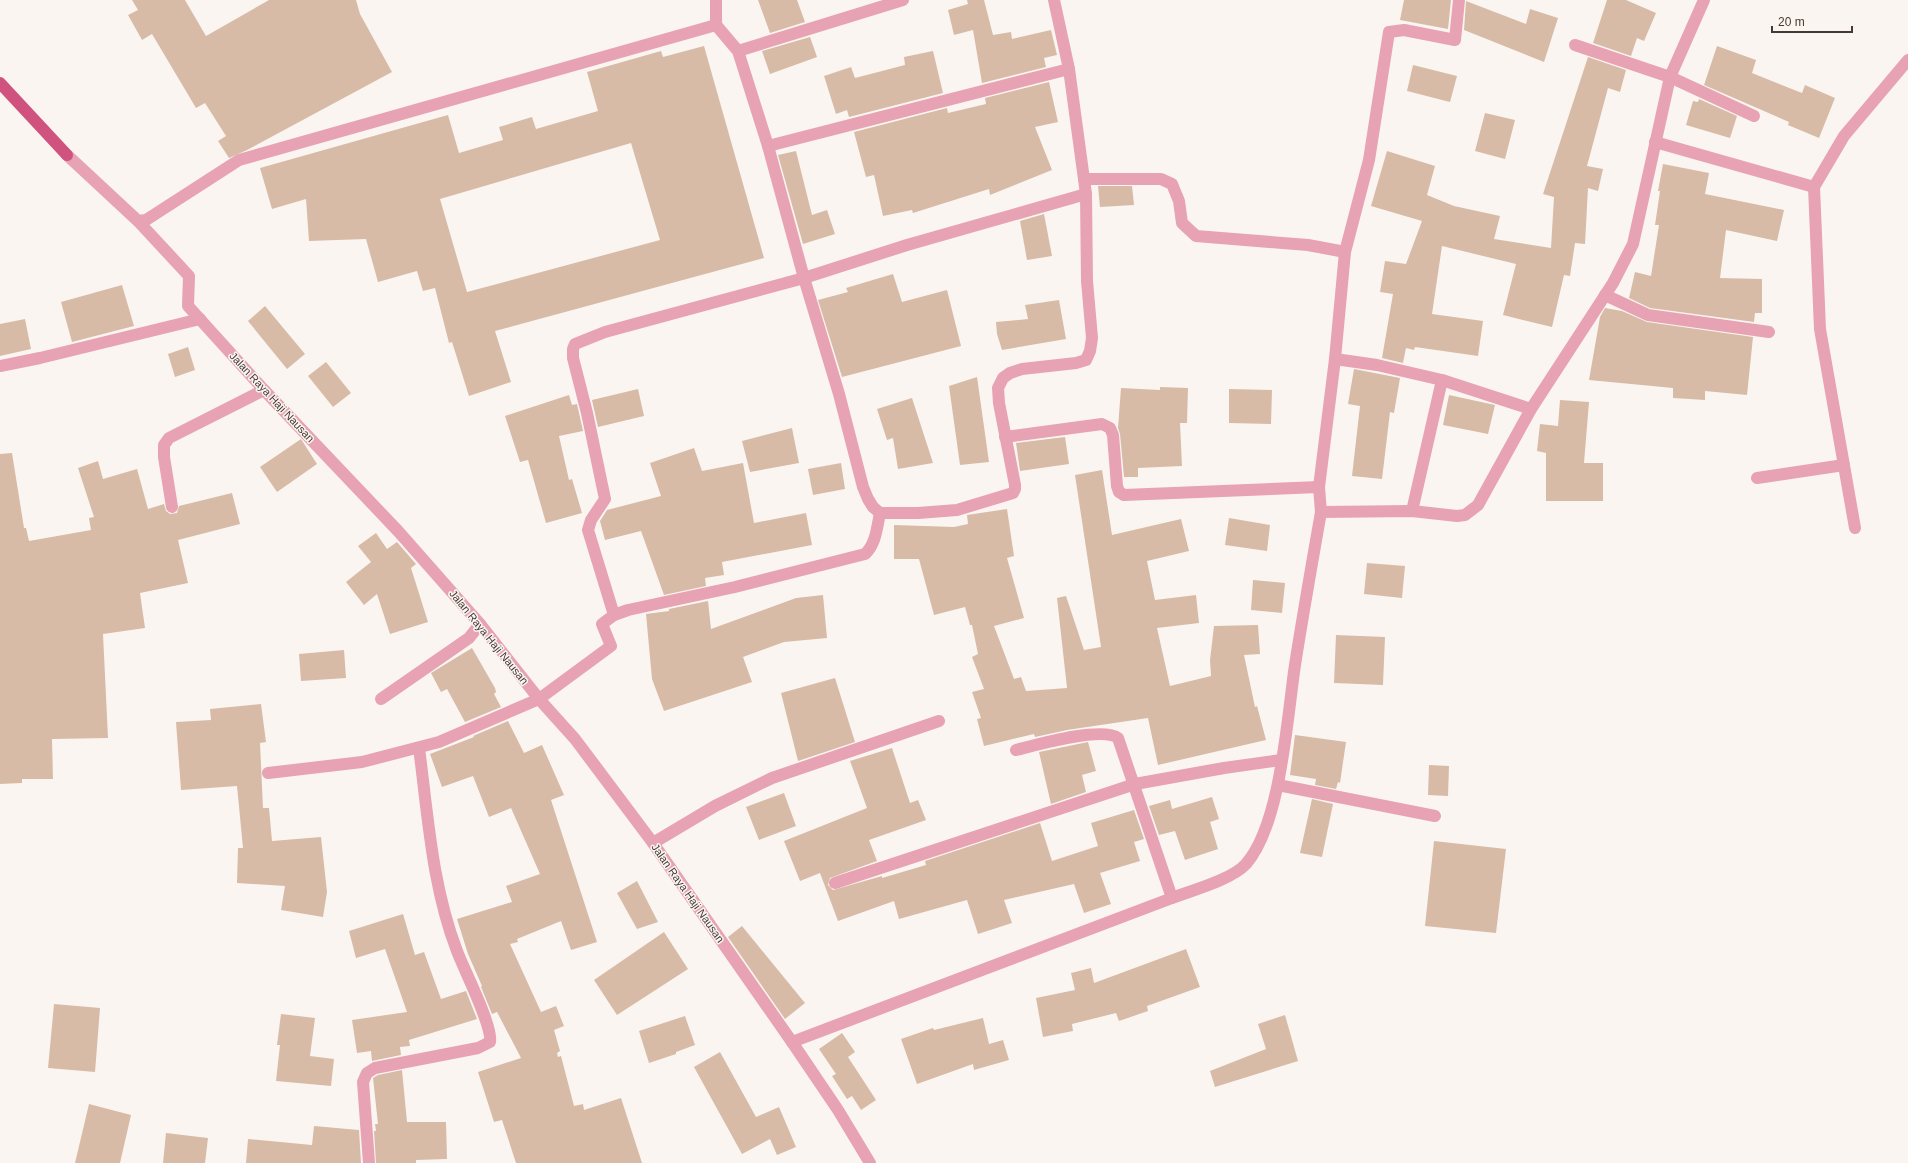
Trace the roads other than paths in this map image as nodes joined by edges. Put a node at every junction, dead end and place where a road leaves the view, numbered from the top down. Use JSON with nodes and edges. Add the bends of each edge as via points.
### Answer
{"nodes":[{"id":1,"x":716,"y":0,"type":"edge"},
{"id":2,"x":903,"y":0,"type":"edge"},
{"id":3,"x":1054,"y":0,"type":"edge"},
{"id":4,"x":1459,"y":0,"type":"edge"},
{"id":5,"x":1704,"y":0,"type":"edge"},
{"id":6,"x":716,"y":25,"type":"junction"},
{"id":7,"x":1575,"y":45,"type":"dead end"},
{"id":8,"x":738,"y":50,"type":"junction"},
{"id":9,"x":1908,"y":60,"type":"edge"},
{"id":10,"x":1069,"y":70,"type":"junction"},
{"id":11,"x":1670,"y":77,"type":"junction"},
{"id":12,"x":0,"y":83,"type":"edge"},
{"id":13,"x":0,"y":94,"type":"edge"},
{"id":14,"x":1754,"y":116,"type":"dead end"},
{"id":15,"x":1655,"y":142,"type":"junction"},
{"id":16,"x":768,"y":146,"type":"junction"},
{"id":17,"x":67,"y":155,"type":"junction"},
{"id":18,"x":1084,"y":179,"type":"junction"},
{"id":19,"x":1814,"y":187,"type":"junction"},
{"id":20,"x":1086,"y":194,"type":"junction"},
{"id":21,"x":142,"y":220,"type":"junction"},
{"id":22,"x":1345,"y":252,"type":"junction"},
{"id":23,"x":804,"y":278,"type":"junction"},
{"id":24,"x":1604,"y":296,"type":"junction"},
{"id":25,"x":200,"y":319,"type":"junction"},
{"id":26,"x":1769,"y":332,"type":"dead end"},
{"id":27,"x":1335,"y":359,"type":"junction"},
{"id":28,"x":0,"y":366,"type":"edge"},
{"id":29,"x":1442,"y":380,"type":"junction"},
{"id":30,"x":264,"y":390,"type":"junction"},
{"id":31,"x":1531,"y":409,"type":"junction"},
{"id":32,"x":1005,"y":437,"type":"junction"},
{"id":33,"x":1844,"y":465,"type":"junction"},
{"id":34,"x":1757,"y":478,"type":"dead end"},
{"id":35,"x":1319,"y":487,"type":"junction"},
{"id":36,"x":172,"y":507,"type":"dead end"},
{"id":37,"x":1412,"y":511,"type":"junction"},
{"id":38,"x":1321,"y":512,"type":"junction"},
{"id":39,"x":880,"y":513,"type":"junction"},
{"id":40,"x":1855,"y":528,"type":"dead end"},
{"id":41,"x":614,"y":615,"type":"junction"},
{"id":42,"x":480,"y":624,"type":"junction"},
{"id":43,"x":381,"y":699,"type":"dead end"},
{"id":44,"x":539,"y":699,"type":"junction"},
{"id":45,"x":939,"y":721,"type":"dead end"},
{"id":46,"x":419,"y":748,"type":"junction"},
{"id":47,"x":1016,"y":750,"type":"dead end"},
{"id":48,"x":1282,"y":760,"type":"junction"},
{"id":49,"x":268,"y":773,"type":"dead end"},
{"id":50,"x":1135,"y":784,"type":"junction"},
{"id":51,"x":1278,"y":785,"type":"junction"},
{"id":52,"x":1435,"y":816,"type":"dead end"},
{"id":53,"x":653,"y":843,"type":"junction"},
{"id":54,"x":835,"y":883,"type":"dead end"},
{"id":55,"x":1172,"y":898,"type":"junction"},
{"id":56,"x":792,"y":1042,"type":"junction"},
{"id":57,"x":369,"y":1163,"type":"edge"},
{"id":58,"x":870,"y":1163,"type":"edge"}],
"edges":[{"from":1,"to":6,"type":"street"},
{"from":2,"to":8,"type":"street"},
{"from":3,"to":10,"type":"street"},
{"from":4,"to":22,"type":"street","via":[[1456,40],[1404,30],[1389,32],[1369,160]]},
{"from":5,"to":11,"type":"street"},
{"from":6,"to":8,"type":"street"},
{"from":6,"to":21,"type":"street","via":[[239,160]]},
{"from":7,"to":11,"type":"street"},
{"from":8,"to":16,"type":"street"},
{"from":9,"to":19,"type":"street","via":[[1844,136]]},
{"from":10,"to":16,"type":"street"},
{"from":10,"to":18,"type":"street"},
{"from":11,"to":14,"type":"street"},
{"from":11,"to":15,"type":"street"},
{"from":12,"to":17,"type":"main road","name":"Jalan Raya Haji Nausan"},
{"from":13,"to":17,"type":"main road","name":"Jalan Raya Haji Nausan"},
{"from":15,"to":19,"type":"street"},
{"from":15,"to":24,"type":"street","via":[[1633,244]]},
{"from":16,"to":23,"type":"street"},
{"from":17,"to":21,"type":"street","name":"Jalan Raya Haji Nausan"},
{"from":18,"to":20,"type":"street"},
{"from":18,"to":22,"type":"street","via":[[1162,179],[1172,184],[1179,201],[1182,223],[1196,236],[1308,245]]},
{"from":19,"to":33,"type":"street","via":[[1820,329]]},
{"from":20,"to":23,"type":"street","via":[[907,245]]},
{"from":20,"to":32,"type":"street","via":[[1092,338],[1090,351],[1086,360],[1022,369],[1010,372],[1003,378],[998,388]]},
{"from":21,"to":25,"type":"street","name":"Jalan Raya Haji Nausan","via":[[189,276],[188,306]]},
{"from":22,"to":27,"type":"street"},
{"from":23,"to":39,"type":"street","via":[[839,394],[863,487],[873,507]]},
{"from":23,"to":41,"type":"street","via":[[605,332],[575,344],[573,358],[605,499],[591,520],[588,530]]},
{"from":24,"to":26,"type":"street","via":[[1648,315]]},
{"from":24,"to":31,"type":"street"},
{"from":25,"to":28,"type":"street"},
{"from":25,"to":30,"type":"street","name":"Jalan Raya Haji Nausan"},
{"from":27,"to":29,"type":"street","via":[[1377,365]]},
{"from":27,"to":35,"type":"street"},
{"from":29,"to":31,"type":"street"},
{"from":29,"to":37,"type":"street"},
{"from":30,"to":36,"type":"street","via":[[169,438],[164,446],[164,457]]},
{"from":30,"to":42,"type":"street","name":"Jalan Raya Haji Nausan","via":[[398,531]]},
{"from":31,"to":37,"type":"street","via":[[1498,471],[1472,511],[1457,516]]},
{"from":32,"to":35,"type":"street","via":[[1102,424],[1110,428],[1114,435],[1117,486],[1119,492],[1124,495]]},
{"from":32,"to":39,"type":"street","via":[[1015,485],[1013,493],[957,510]]},
{"from":33,"to":34,"type":"street"},
{"from":33,"to":40,"type":"street"},
{"from":35,"to":38,"type":"street"},
{"from":37,"to":38,"type":"street"},
{"from":38,"to":48,"type":"street"},
{"from":39,"to":41,"type":"street","via":[[874,542],[865,554]]},
{"from":41,"to":44,"type":"street","via":[[602,624],[611,646]]},
{"from":42,"to":43,"type":"street","via":[[469,638]]},
{"from":42,"to":44,"type":"street","name":"Jalan Raya Haji Nausan"},
{"from":44,"to":46,"type":"street","via":[[480,726]]},
{"from":44,"to":53,"type":"street","name":"Jalan Raya Haji Nausan","via":[[575,739]]},
{"from":45,"to":53,"type":"street","via":[[772,778],[715,806]]},
{"from":46,"to":49,"type":"street","via":[[362,762]]},
{"from":46,"to":57,"type":"street","via":[[433,865],[439,892],[457,952],[488,1025],[491,1039],[478,1048],[375,1068],[368,1073],[363,1082]]},
{"from":47,"to":50,"type":"street","via":[[1070,738],[1115,736]]},
{"from":48,"to":50,"type":"street"},
{"from":48,"to":51,"type":"street"},
{"from":50,"to":54,"type":"street"},
{"from":50,"to":55,"type":"street"},
{"from":51,"to":52,"type":"street"},
{"from":51,"to":55,"type":"street","via":[[1264,832],[1256,850],[1245,865],[1231,875]]},
{"from":53,"to":56,"type":"street","name":"Jalan Raya Haji Nausan"},
{"from":55,"to":56,"type":"street"},
{"from":56,"to":58,"type":"street","name":"Jalan Raya Haji Nausan"}]}
